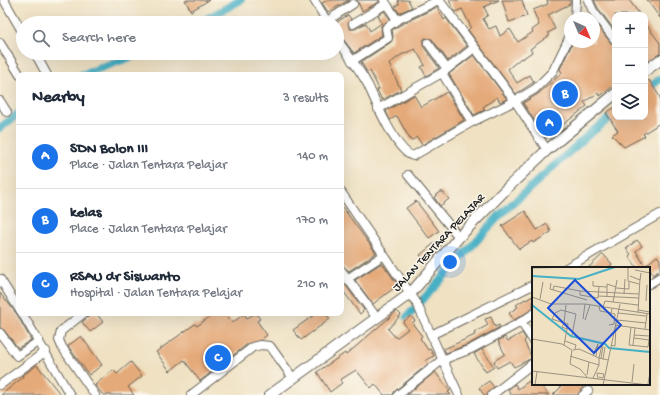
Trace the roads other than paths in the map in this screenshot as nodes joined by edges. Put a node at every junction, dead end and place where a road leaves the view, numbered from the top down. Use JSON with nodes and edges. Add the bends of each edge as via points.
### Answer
{"nodes":[{"id":1,"x":4,"y":0,"type":"edge"},
{"id":2,"x":314,"y":0,"type":"edge"},
{"id":3,"x":439,"y":0,"type":"edge"},
{"id":4,"x":576,"y":0,"type":"edge"},
{"id":5,"x":588,"y":0,"type":"edge"},
{"id":6,"x":385,"y":2,"type":"edge"},
{"id":7,"x":353,"y":4,"type":"dead end"},
{"id":8,"x":575,"y":12,"type":"edge"},
{"id":9,"x":323,"y":16,"type":"edge"},
{"id":10,"x":336,"y":16,"type":"edge"},
{"id":11,"x":16,"y":20,"type":"edge"},
{"id":12,"x":397,"y":20,"type":"junction"},
{"id":13,"x":353,"y":24,"type":"dead end"},
{"id":14,"x":612,"y":36,"type":"edge"},
{"id":15,"x":0,"y":43,"type":"edge"},
{"id":16,"x":428,"y":43,"type":"dead end"},
{"id":17,"x":474,"y":48,"type":"junction"},
{"id":18,"x":565,"y":48,"type":"edge"},
{"id":19,"x":344,"y":49,"type":"edge"},
{"id":20,"x":39,"y":60,"type":"edge"},
{"id":21,"x":660,"y":60,"type":"edge"},
{"id":22,"x":352,"y":61,"type":"junction"},
{"id":23,"x":648,"y":67,"type":"edge"},
{"id":24,"x":445,"y":71,"type":"junction"},
{"id":25,"x":18,"y":72,"type":"edge"},
{"id":26,"x":45,"y":72,"type":"edge"},
{"id":27,"x":612,"y":96,"type":"edge"},
{"id":28,"x":0,"y":101,"type":"edge"},
{"id":29,"x":515,"y":101,"type":"junction"},
{"id":30,"x":378,"y":109,"type":"junction"},
{"id":31,"x":7,"y":112,"type":"dead end"},
{"id":32,"x":472,"y":122,"type":"junction"},
{"id":33,"x":547,"y":150,"type":"junction"},
{"id":34,"x":408,"y":176,"type":"dead end"},
{"id":35,"x":344,"y":196,"type":"edge"},
{"id":36,"x":660,"y":214,"type":"edge"},
{"id":37,"x":459,"y":237,"type":"junction"},
{"id":38,"x":384,"y":255,"type":"junction"},
{"id":39,"x":568,"y":267,"type":"edge"},
{"id":40,"x":344,"y":274,"type":"edge"},
{"id":41,"x":660,"y":277,"type":"edge"},
{"id":42,"x":0,"y":279,"type":"edge"},
{"id":43,"x":348,"y":279,"type":"junction"},
{"id":44,"x":650,"y":283,"type":"edge"},
{"id":45,"x":532,"y":285,"type":"edge"},
{"id":46,"x":411,"y":293,"type":"junction"},
{"id":47,"x":16,"y":304,"type":"edge"},
{"id":48,"x":532,"y":315,"type":"edge"},
{"id":49,"x":24,"y":316,"type":"edge"},
{"id":50,"x":80,"y":316,"type":"edge"},
{"id":51,"x":377,"y":318,"type":"junction"},
{"id":52,"x":521,"y":322,"type":"junction"},
{"id":53,"x":0,"y":333,"type":"edge"},
{"id":54,"x":431,"y":335,"type":"junction"},
{"id":55,"x":532,"y":338,"type":"edge"},
{"id":56,"x":39,"y":341,"type":"junction"},
{"id":57,"x":46,"y":352,"type":"junction"},
{"id":58,"x":442,"y":360,"type":"junction"},
{"id":59,"x":532,"y":364,"type":"edge"},
{"id":60,"x":293,"y":378,"type":"junction"},
{"id":61,"x":0,"y":385,"type":"edge"},
{"id":62,"x":502,"y":388,"type":"junction"},
{"id":63,"x":70,"y":395,"type":"edge"},
{"id":64,"x":95,"y":395,"type":"edge"},
{"id":65,"x":191,"y":395,"type":"edge"},
{"id":66,"x":270,"y":395,"type":"edge"},
{"id":67,"x":398,"y":395,"type":"edge"},
{"id":68,"x":459,"y":395,"type":"edge"},
{"id":69,"x":492,"y":395,"type":"edge"},
{"id":70,"x":508,"y":395,"type":"edge"}],
"edges":[{"from":1,"to":11,"type":"street"},
{"from":2,"to":9,"type":"street"},
{"from":3,"to":12,"type":"street"},
{"from":3,"to":17,"type":"street"},
{"from":4,"to":8,"type":"street"},
{"from":5,"to":14,"type":"street"},
{"from":6,"to":12,"type":"street"},
{"from":6,"to":13,"type":"street"},
{"from":7,"to":10,"type":"street"},
{"from":12,"to":22,"type":"street","via":[[386,28],[388,38]]},
{"from":15,"to":25,"type":"street"},
{"from":16,"to":24,"type":"street"},
{"from":17,"to":24,"type":"street"},
{"from":17,"to":29,"type":"street"},
{"from":18,"to":29,"type":"street","via":[[548,77]]},
{"from":19,"to":22,"type":"street"},
{"from":20,"to":26,"type":"street"},
{"from":21,"to":23,"type":"main road"},
{"from":22,"to":30,"type":"street","via":[[367,84]]},
{"from":24,"to":30,"type":"street"},
{"from":24,"to":32,"type":"street"},
{"from":27,"to":33,"type":"main road","name":"JALAN TENTARA PELAJAR"},
{"from":28,"to":31,"type":"street"},
{"from":29,"to":32,"type":"street"},
{"from":29,"to":33,"type":"street"},
{"from":30,"to":32,"type":"street","via":[[404,150],[411,156]]},
{"from":33,"to":37,"type":"main road","name":"JALAN TENTARA PELAJAR"},
{"from":34,"to":37,"type":"street"},
{"from":35,"to":38,"type":"street"},
{"from":36,"to":39,"type":"street"},
{"from":37,"to":46,"type":"main road","name":"JALAN TENTARA PELAJAR"},
{"from":38,"to":43,"type":"street"},
{"from":38,"to":46,"type":"street"},
{"from":40,"to":43,"type":"street"},
{"from":41,"to":44,"type":"street"},
{"from":42,"to":47,"type":"street"},
{"from":43,"to":51,"type":"street"},
{"from":45,"to":54,"type":"street"},
{"from":46,"to":51,"type":"main road","name":"JALAN TENTARA PELAJAR"},
{"from":46,"to":54,"type":"street"},
{"from":48,"to":52,"type":"street"},
{"from":49,"to":56,"type":"street"},
{"from":50,"to":64,"type":"street","via":[[61,331],[59,340]]},
{"from":51,"to":60,"type":"main road","name":"JALAN TENTARA PELAJAR"},
{"from":52,"to":55,"type":"street"},
{"from":52,"to":58,"type":"street","via":[[471,349]]},
{"from":53,"to":56,"type":"street","via":[[17,356]]},
{"from":54,"to":58,"type":"street"},
{"from":56,"to":57,"type":"street"},
{"from":57,"to":61,"type":"street"},
{"from":57,"to":63,"type":"street"},
{"from":58,"to":67,"type":"street"},
{"from":58,"to":68,"type":"street"},
{"from":59,"to":62,"type":"street"},
{"from":60,"to":65,"type":"street","via":[[270,346],[261,345],[253,348]]},
{"from":60,"to":66,"type":"main road","name":"JALAN TENTARA PELAJAR"},
{"from":62,"to":69,"type":"street"},
{"from":62,"to":70,"type":"street"}]}
